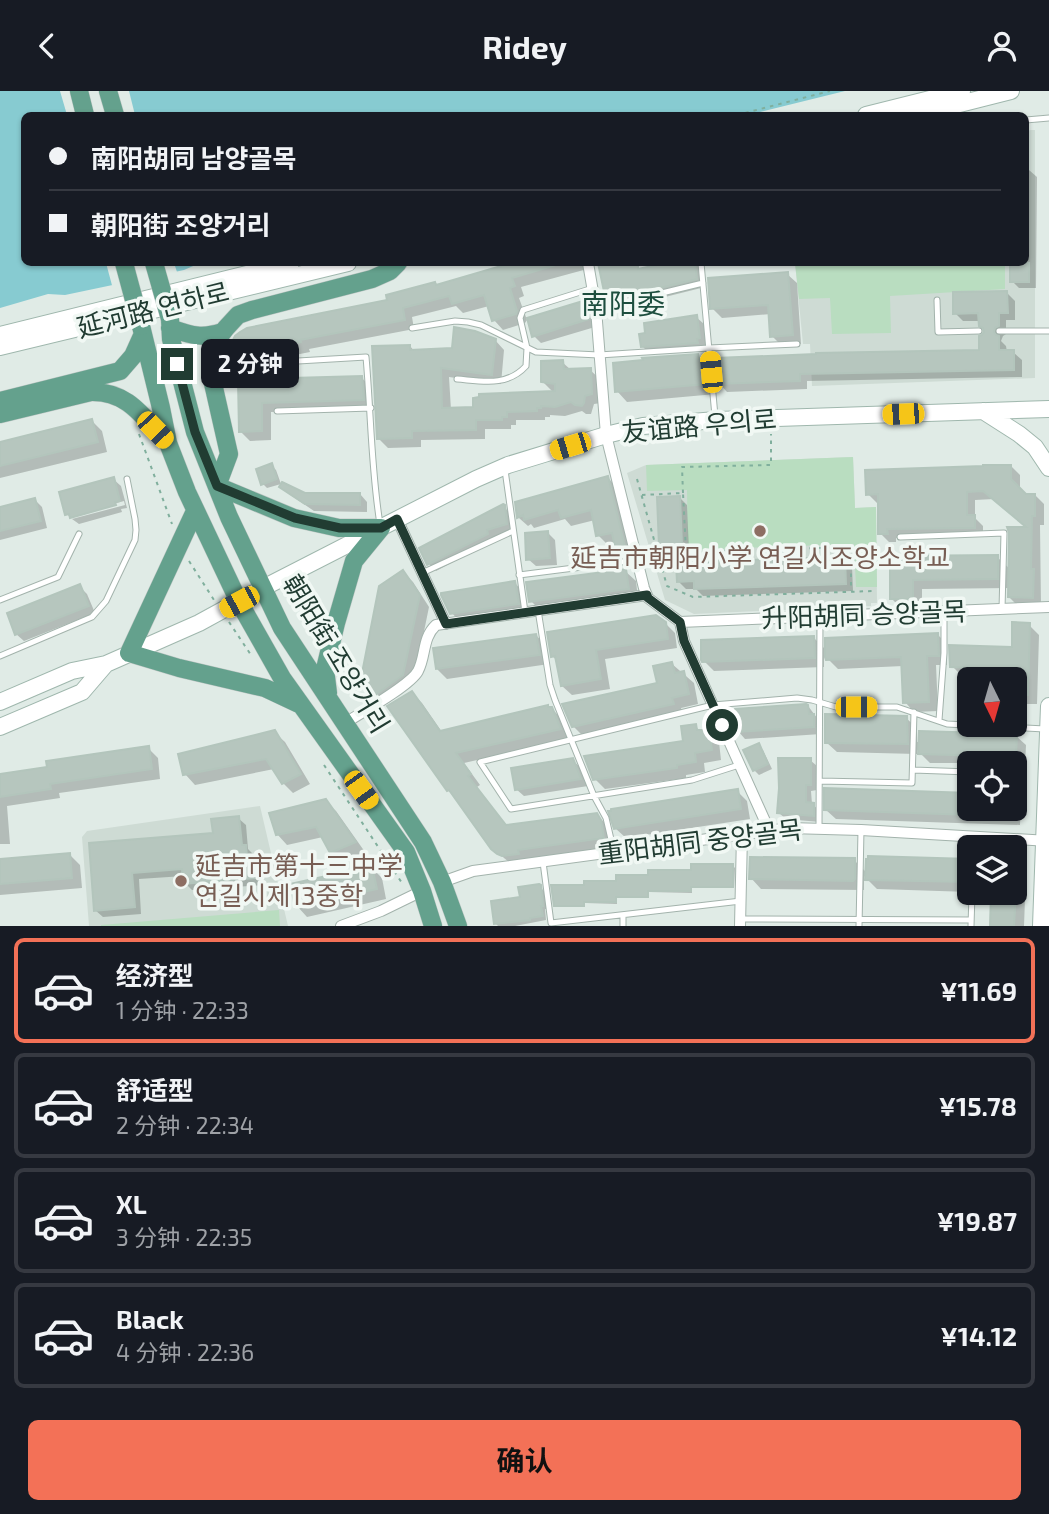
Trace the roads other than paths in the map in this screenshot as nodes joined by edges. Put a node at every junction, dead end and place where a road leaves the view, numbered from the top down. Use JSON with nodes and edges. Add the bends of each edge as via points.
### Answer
{"nodes":[{"id":1,"x":79,"y":91,"type":"edge"},
{"id":2,"x":108,"y":91,"type":"edge"},
{"id":3,"x":962,"y":91,"type":"edge"},
{"id":4,"x":1011,"y":91,"type":"edge"},
{"id":5,"x":84,"y":112,"type":"edge"},
{"id":6,"x":114,"y":112,"type":"edge"},
{"id":7,"x":878,"y":112,"type":"edge"},
{"id":8,"x":928,"y":112,"type":"edge"},
{"id":9,"x":1049,"y":118,"type":"edge"},
{"id":10,"x":1029,"y":120,"type":"edge"},
{"id":11,"x":125,"y":266,"type":"edge"},
{"id":12,"x":155,"y":266,"type":"edge"},
{"id":13,"x":279,"y":266,"type":"edge"},
{"id":14,"x":336,"y":266,"type":"edge"},
{"id":15,"x":395,"y":266,"type":"edge"},
{"id":16,"x":589,"y":266,"type":"edge"},
{"id":17,"x":701,"y":266,"type":"edge"},
{"id":18,"x":703,"y":283,"type":"junction"},
{"id":19,"x":593,"y":288,"type":"junction"},
{"id":20,"x":937,"y":300,"type":"dead end"},
{"id":21,"x":596,"y":309,"type":"junction"},
{"id":22,"x":170,"y":323,"type":"junction"},
{"id":23,"x":412,"y":328,"type":"dead end"},
{"id":24,"x":141,"y":331,"type":"junction"},
{"id":25,"x":979,"y":331,"type":"dead end"},
{"id":26,"x":999,"y":331,"type":"dead end"},
{"id":27,"x":1049,"y":331,"type":"edge"},
{"id":28,"x":222,"y":333,"type":"junction"},
{"id":29,"x":0,"y":335,"type":"edge"},
{"id":30,"x":797,"y":344,"type":"dead end"},
{"id":31,"x":0,"y":347,"type":"edge"},
{"id":32,"x":527,"y":348,"type":"junction"},
{"id":33,"x":709,"y":348,"type":"junction"},
{"id":34,"x":599,"y":355,"type":"junction"},
{"id":35,"x":281,"y":362,"type":"dead end"},
{"id":36,"x":457,"y":379,"type":"dead end"},
{"id":37,"x":0,"y":401,"type":"edge"},
{"id":38,"x":371,"y":408,"type":"junction"},
{"id":39,"x":1049,"y":409,"type":"edge"},
{"id":40,"x":277,"y":411,"type":"dead end"},
{"id":41,"x":983,"y":411,"type":"junction"},
{"id":42,"x":0,"y":414,"type":"edge"},
{"id":43,"x":716,"y":420,"type":"junction"},
{"id":44,"x":606,"y":435,"type":"junction"},
{"id":45,"x":168,"y":443,"type":"junction"},
{"id":46,"x":505,"y":466,"type":"junction"},
{"id":47,"x":1049,"y":467,"type":"edge"},
{"id":48,"x":127,"y":479,"type":"dead end"},
{"id":49,"x":217,"y":486,"type":"junction"},
{"id":50,"x":195,"y":511,"type":"junction"},
{"id":51,"x":389,"y":524,"type":"junction"},
{"id":52,"x":513,"y":531,"type":"junction"},
{"id":53,"x":79,"y":534,"type":"dead end"},
{"id":54,"x":900,"y":537,"type":"dead end"},
{"id":55,"x":637,"y":560,"type":"junction"},
{"id":56,"x":422,"y":573,"type":"junction"},
{"id":57,"x":519,"y":575,"type":"junction"},
{"id":58,"x":263,"y":588,"type":"junction"},
{"id":59,"x":647,"y":595,"type":"junction"},
{"id":60,"x":0,"y":600,"type":"edge"},
{"id":61,"x":239,"y":602,"type":"junction"},
{"id":62,"x":1049,"y":607,"type":"edge"},
{"id":63,"x":1002,"y":609,"type":"junction"},
{"id":64,"x":538,"y":610,"type":"junction"},
{"id":65,"x":524,"y":612,"type":"junction"},
{"id":66,"x":944,"y":612,"type":"junction"},
{"id":67,"x":820,"y":617,"type":"junction"},
{"id":68,"x":680,"y":622,"type":"junction"},
{"id":69,"x":446,"y":624,"type":"junction"},
{"id":70,"x":129,"y":653,"type":"junction"},
{"id":71,"x":0,"y":656,"type":"edge"},
{"id":72,"x":106,"y":664,"type":"junction"},
{"id":73,"x":328,"y":697,"type":"junction"},
{"id":74,"x":0,"y":702,"type":"edge"},
{"id":75,"x":820,"y":702,"type":"junction"},
{"id":76,"x":300,"y":705,"type":"junction"},
{"id":77,"x":713,"y":705,"type":"junction"},
{"id":78,"x":1049,"y":706,"type":"edge"},
{"id":79,"x":914,"y":712,"type":"junction"},
{"id":80,"x":939,"y":720,"type":"junction"},
{"id":81,"x":345,"y":723,"type":"junction"},
{"id":82,"x":0,"y":727,"type":"edge"},
{"id":83,"x":1048,"y":729,"type":"edge"},
{"id":84,"x":572,"y":740,"type":"junction"},
{"id":85,"x":740,"y":765,"type":"junction"},
{"id":86,"x":913,"y":770,"type":"junction"},
{"id":87,"x":957,"y":772,"type":"edge"},
{"id":88,"x":820,"y":781,"type":"junction"},
{"id":89,"x":594,"y":796,"type":"junction"},
{"id":90,"x":819,"y":828,"type":"junction"},
{"id":91,"x":769,"y":830,"type":"junction"},
{"id":92,"x":861,"y":830,"type":"junction"},
{"id":93,"x":742,"y":834,"type":"junction"},
{"id":94,"x":1047,"y":841,"type":"edge"},
{"id":95,"x":614,"y":852,"type":"junction"},
{"id":96,"x":543,"y":861,"type":"junction"},
{"id":97,"x":442,"y":882,"type":"junction"},
{"id":98,"x":422,"y":891,"type":"junction"},
{"id":99,"x":741,"y":901,"type":"junction"},
{"id":100,"x":972,"y":905,"type":"edge"},
{"id":101,"x":623,"y":915,"type":"junction"},
{"id":102,"x":740,"y":923,"type":"edge"},
{"id":103,"x":859,"y":923,"type":"edge"},
{"id":104,"x":971,"y":923,"type":"edge"},
{"id":105,"x":341,"y":926,"type":"edge"},
{"id":106,"x":432,"y":926,"type":"edge"},
{"id":107,"x":458,"y":926,"type":"edge"},
{"id":108,"x":623,"y":926,"type":"edge"},
{"id":109,"x":1041,"y":926,"type":"edge"}],
"edges":[{"from":1,"to":5,"type":"main road"},
{"from":2,"to":6,"type":"main road"},
{"from":3,"to":7,"type":"main road"},
{"from":4,"to":8,"type":"main road"},
{"from":9,"to":10,"type":"lane"},
{"from":11,"to":24,"type":"main road","name":"朝阳街 조양거리","bridge":true},
{"from":12,"to":22,"type":"main road","name":"朝阳街 조양거리","bridge":true},
{"from":13,"to":29,"type":"main road","name":"延河路 연하로"},
{"from":14,"to":31,"type":"main road","name":"延河路 연하로"},
{"from":15,"to":28,"type":"main road","via":[[372,279],[245,313]]},
{"from":16,"to":19,"type":"street"},
{"from":17,"to":18,"type":"lane"},
{"from":18,"to":21,"type":"lane"},
{"from":18,"to":33,"type":"lane"},
{"from":19,"to":21,"type":"street"},
{"from":19,"to":32,"type":"lane","via":[[523,310],[520,318]]},
{"from":20,"to":25,"type":"lane","via":[[937,332]]},
{"from":21,"to":34,"type":"street"},
{"from":22,"to":28,"type":"main road","via":[[192,335]]},
{"from":22,"to":49,"type":"main road","name":"朝阳街 조양거리","via":[[190,413]]},
{"from":23,"to":32,"type":"lane","via":[[468,322]]},
{"from":24,"to":37,"type":"main road","via":[[133,356],[120,371]]},
{"from":24,"to":45,"type":"main road","name":"朝阳街 조양거리"},
{"from":26,"to":27,"type":"lane"},
{"from":28,"to":49,"type":"main road","via":[[210,368],[229,454]]},
{"from":30,"to":33,"type":"lane"},
{"from":32,"to":34,"type":"lane"},
{"from":32,"to":36,"type":"lane","via":[[526,366],[519,375],[495,382]]},
{"from":33,"to":34,"type":"lane"},
{"from":33,"to":43,"type":"lane"},
{"from":34,"to":44,"type":"street"},
{"from":35,"to":38,"type":"lane","via":[[366,357]]},
{"from":38,"to":40,"type":"lane"},
{"from":38,"to":51,"type":"lane","via":[[376,501]]},
{"from":39,"to":41,"type":"main road","name":"友谊路 우의로"},
{"from":41,"to":43,"type":"main road","name":"友谊路 우의로"},
{"from":41,"to":47,"type":"main road","via":[[1035,447]]},
{"from":42,"to":45,"type":"main road","via":[[104,392],[129,403]]},
{"from":43,"to":44,"type":"main road","name":"友谊路 우의로","via":[[643,426]]},
{"from":44,"to":46,"type":"main road","name":"友谊路 우의로"},
{"from":44,"to":55,"type":"street"},
{"from":45,"to":50,"type":"main road","name":"朝阳街 조양거리"},
{"from":46,"to":51,"type":"main road","name":"友谊路 우의로"},
{"from":46,"to":52,"type":"lane"},
{"from":48,"to":71,"type":"lane","via":[[135,540],[106,601],[92,617]]},
{"from":49,"to":51,"type":"main road","via":[[295,518],[340,528]]},
{"from":49,"to":58,"type":"main road","name":"朝阳街 조양거리"},
{"from":50,"to":61,"type":"main road","name":"朝阳街 조양거리"},
{"from":50,"to":70,"type":"main road"},
{"from":51,"to":56,"type":"street"},
{"from":51,"to":58,"type":"main road","name":"友谊路 우의로"},
{"from":51,"to":73,"type":"main road","via":[[354,561],[325,670]]},
{"from":52,"to":56,"type":"lane"},
{"from":52,"to":57,"type":"lane"},
{"from":53,"to":60,"type":"lane","via":[[58,577]]},
{"from":54,"to":63,"type":"lane","via":[[1004,533]]},
{"from":55,"to":57,"type":"lane"},
{"from":55,"to":59,"type":"street"},
{"from":56,"to":69,"type":"street"},
{"from":57,"to":65,"type":"lane"},
{"from":58,"to":61,"type":"main road","name":"友谊路 우의로"},
{"from":58,"to":73,"type":"main road","name":"朝阳街 조양거리","via":[[282,628]]},
{"from":59,"to":64,"type":"street"},
{"from":59,"to":68,"type":"street"},
{"from":61,"to":70,"type":"main road","name":"友谊路 우의로"},
{"from":61,"to":76,"type":"main road","name":"朝阳街 조양거리"},
{"from":62,"to":63,"type":"street","name":"升阳胡同 승양골목"},
{"from":63,"to":66,"type":"street","name":"升阳胡同 승양골목"},
{"from":64,"to":65,"type":"street"},
{"from":64,"to":84,"type":"lane","via":[[550,685]]},
{"from":65,"to":69,"type":"street"},
{"from":66,"to":67,"type":"street","name":"升阳胡同 승양골목"},
{"from":66,"to":80,"type":"lane"},
{"from":67,"to":68,"type":"street","name":"升阳胡同 승양골목"},
{"from":67,"to":75,"type":"lane"},
{"from":68,"to":77,"type":"street"},
{"from":69,"to":81,"type":"street","via":[[430,630],[417,674]]},
{"from":70,"to":72,"type":"main road","name":"友谊路 우의로"},
{"from":70,"to":76,"type":"main road","via":[[265,688]]},
{"from":72,"to":74,"type":"main road","name":"友谊路 우의로","via":[[72,671]]},
{"from":72,"to":82,"type":"main road","name":"友谊路 우의로","via":[[82,692]]},
{"from":73,"to":81,"type":"main road","name":"朝阳街 조양거리"},
{"from":75,"to":77,"type":"lane","via":[[797,698]]},
{"from":75,"to":79,"type":"lane"},
{"from":75,"to":88,"type":"lane"},
{"from":76,"to":98,"type":"main road","name":"朝阳街 조양거리","via":[[406,852]]},
{"from":77,"to":84,"type":"lane"},
{"from":77,"to":85,"type":"street"},
{"from":78,"to":83,"type":"main road"},
{"from":79,"to":80,"type":"lane"},
{"from":79,"to":86,"type":"lane"},
{"from":80,"to":83,"type":"lane"},
{"from":81,"to":97,"type":"main road","name":"朝阳街 조양거리","via":[[423,842]]},
{"from":83,"to":94,"type":"main road"},
{"from":84,"to":89,"type":"lane"},
{"from":84,"to":89,"type":"lane","via":[[480,762],[510,809]]},
{"from":85,"to":89,"type":"lane","via":[[692,780]]},
{"from":85,"to":91,"type":"street"},
{"from":86,"to":87,"type":"lane"},
{"from":86,"to":88,"type":"lane","via":[[912,783]]},
{"from":88,"to":90,"type":"lane"},
{"from":89,"to":95,"type":"lane","via":[[606,818]]},
{"from":90,"to":91,"type":"street","name":"重阳胡同 중양골목"},
{"from":90,"to":92,"type":"street","name":"重阳胡同 중양골목"},
{"from":91,"to":93,"type":"street","name":"重阳胡同 중양골목"},
{"from":92,"to":94,"type":"street","name":"重阳胡同 중양골목"},
{"from":92,"to":103,"type":"lane"},
{"from":93,"to":95,"type":"street","name":"重阳胡同 중양골목"},
{"from":93,"to":99,"type":"street"},
{"from":94,"to":109,"type":"main road"},
{"from":95,"to":96,"type":"street","name":"重阳胡同 중양골목"},
{"from":96,"to":97,"type":"street","name":"重阳胡同 중양골목","via":[[473,871]]},
{"from":96,"to":101,"type":"lane","via":[[551,923]]},
{"from":97,"to":107,"type":"main road","name":"朝阳街 조양거리"},
{"from":98,"to":105,"type":"street"},
{"from":98,"to":106,"type":"main road","name":"朝阳街 조양거리"},
{"from":99,"to":101,"type":"lane"},
{"from":99,"to":102,"type":"street"},
{"from":100,"to":104,"type":"lane"},
{"from":101,"to":108,"type":"lane"},
{"from":102,"to":103,"type":"lane"},
{"from":103,"to":104,"type":"lane"}]}
